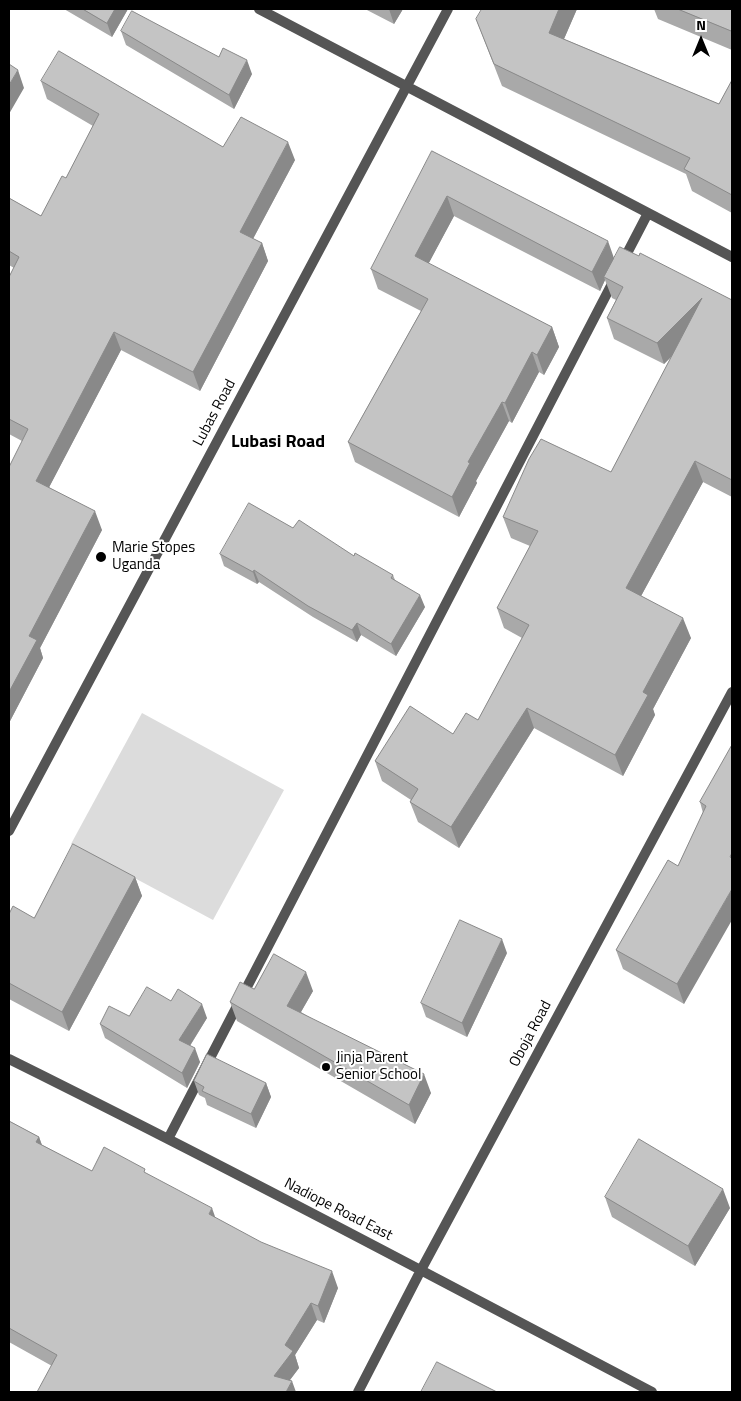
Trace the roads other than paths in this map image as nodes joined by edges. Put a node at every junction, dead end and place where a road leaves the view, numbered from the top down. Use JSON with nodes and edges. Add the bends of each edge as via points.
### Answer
{"nodes":[{"id":1,"x":259,"y":9,"type":"edge"},
{"id":2,"x":448,"y":9,"type":"edge"},
{"id":3,"x":406,"y":86,"type":"junction"},
{"id":4,"x":648,"y":213,"type":"junction"},
{"id":5,"x":732,"y":257,"type":"edge"},
{"id":6,"x":732,"y":692,"type":"edge"},
{"id":7,"x":9,"y":831,"type":"edge"},
{"id":8,"x":9,"y":1059,"type":"edge"},
{"id":9,"x":168,"y":1139,"type":"junction"},
{"id":10,"x":421,"y":1270,"type":"junction"},
{"id":11,"x":358,"y":1392,"type":"edge"},
{"id":12,"x":652,"y":1392,"type":"edge"}],
"edges":[{"from":1,"to":3,"type":"street"},
{"from":2,"to":3,"type":"street","name":"Lubas Road"},
{"from":3,"to":4,"type":"street"},
{"from":3,"to":7,"type":"street","name":"Lubas Road"},
{"from":4,"to":5,"type":"street"},
{"from":4,"to":9,"type":"street"},
{"from":6,"to":10,"type":"street","name":"Oboja Road"},
{"from":8,"to":9,"type":"street","name":"Nadiope Road East"},
{"from":9,"to":10,"type":"street","name":"Nadiope Road East"},
{"from":10,"to":11,"type":"street","name":"Oboja Road"},
{"from":10,"to":12,"type":"street","name":"Nadiope Road East"}]}
